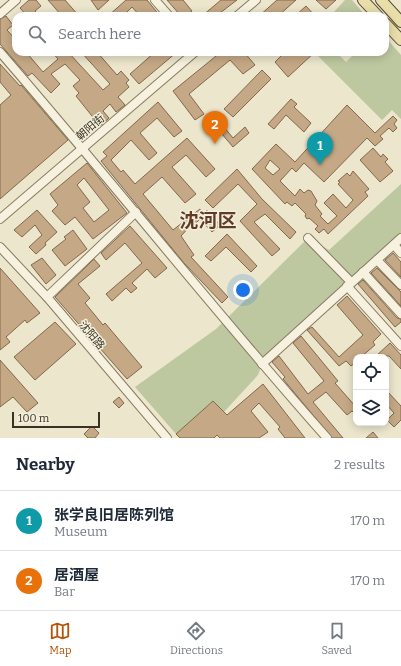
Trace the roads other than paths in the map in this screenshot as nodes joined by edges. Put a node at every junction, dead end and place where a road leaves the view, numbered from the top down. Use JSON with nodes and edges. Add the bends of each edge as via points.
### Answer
{"nodes":[{"id":1,"x":16,"y":0,"type":"edge"},
{"id":2,"x":155,"y":0,"type":"edge"},
{"id":3,"x":256,"y":0,"type":"edge"},
{"id":4,"x":364,"y":0,"type":"edge"},
{"id":5,"x":381,"y":0,"type":"edge"},
{"id":6,"x":166,"y":12,"type":"edge"},
{"id":7,"x":242,"y":12,"type":"edge"},
{"id":8,"x":374,"y":12,"type":"edge"},
{"id":9,"x":0,"y":14,"type":"edge"},
{"id":10,"x":401,"y":22,"type":"edge"},
{"id":11,"x":389,"y":27,"type":"edge"},
{"id":12,"x":401,"y":40,"type":"edge"},
{"id":13,"x":0,"y":52,"type":"edge"},
{"id":14,"x":190,"y":56,"type":"edge"},
{"id":15,"x":83,"y":147,"type":"junction"},
{"id":16,"x":136,"y":212,"type":"junction"},
{"id":17,"x":0,"y":219,"type":"edge"},
{"id":18,"x":308,"y":238,"type":"dead end"},
{"id":19,"x":401,"y":238,"type":"edge"},
{"id":20,"x":394,"y":245,"type":"junction"},
{"id":21,"x":0,"y":247,"type":"edge"},
{"id":22,"x":401,"y":253,"type":"edge"},
{"id":23,"x":377,"y":260,"type":"junction"},
{"id":24,"x":363,"y":272,"type":"junction"},
{"id":25,"x":349,"y":284,"type":"junction"},
{"id":26,"x":401,"y":285,"type":"edge"},
{"id":27,"x":46,"y":298,"type":"junction"},
{"id":28,"x":401,"y":314,"type":"edge"},
{"id":29,"x":401,"y":346,"type":"edge"},
{"id":30,"x":262,"y":364,"type":"junction"},
{"id":31,"x":167,"y":438,"type":"edge"},
{"id":32,"x":327,"y":438,"type":"edge"}],
"edges":[{"from":1,"to":9,"type":"street"},
{"from":2,"to":6,"type":"street"},
{"from":3,"to":7,"type":"street"},
{"from":4,"to":8,"type":"main road"},
{"from":5,"to":10,"type":"main road"},
{"from":11,"to":12,"type":"main road"},
{"from":13,"to":15,"type":"street"},
{"from":14,"to":15,"type":"street","name":"朝阳街"},
{"from":15,"to":16,"type":"street"},
{"from":15,"to":17,"type":"street","name":"朝阳街"},
{"from":16,"to":27,"type":"street"},
{"from":16,"to":30,"type":"street"},
{"from":18,"to":25,"type":"street"},
{"from":19,"to":20,"type":"street"},
{"from":20,"to":22,"type":"street"},
{"from":20,"to":23,"type":"street"},
{"from":21,"to":27,"type":"street","name":"沈阳路"},
{"from":23,"to":24,"type":"street"},
{"from":23,"to":26,"type":"street"},
{"from":24,"to":25,"type":"street"},
{"from":24,"to":28,"type":"street"},
{"from":25,"to":29,"type":"street"},
{"from":25,"to":30,"type":"street"},
{"from":27,"to":31,"type":"street","name":"沈阳路"},
{"from":30,"to":32,"type":"street"}]}
